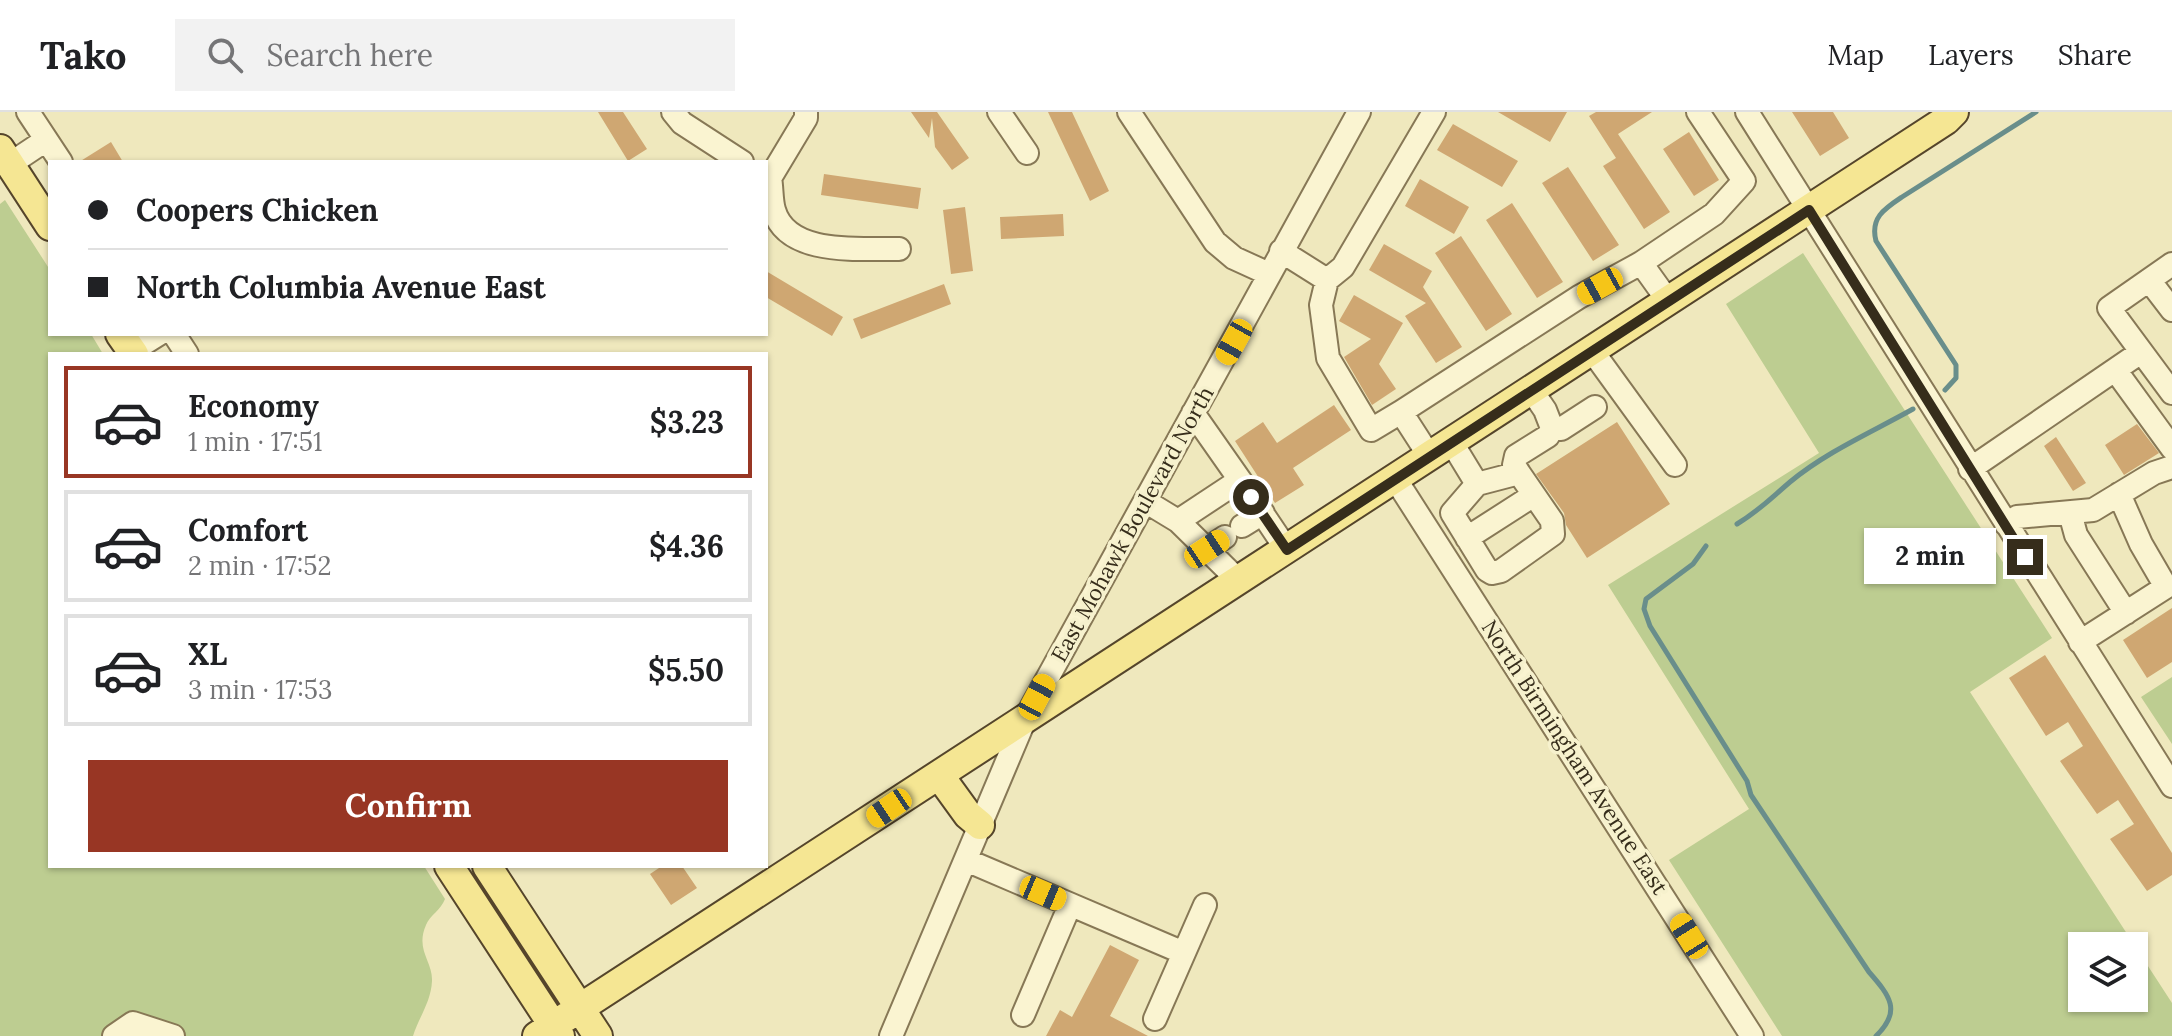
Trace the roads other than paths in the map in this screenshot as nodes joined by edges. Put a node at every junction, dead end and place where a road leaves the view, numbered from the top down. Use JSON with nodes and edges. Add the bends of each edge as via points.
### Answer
{"nodes":[{"id":1,"x":28,"y":112,"type":"edge"},
{"id":2,"x":673,"y":112,"type":"edge"},
{"id":3,"x":806,"y":112,"type":"edge"},
{"id":4,"x":999,"y":112,"type":"edge"},
{"id":5,"x":1129,"y":112,"type":"edge"},
{"id":6,"x":1359,"y":112,"type":"edge"},
{"id":7,"x":1434,"y":112,"type":"edge"},
{"id":8,"x":1698,"y":112,"type":"edge"},
{"id":9,"x":1747,"y":112,"type":"edge"},
{"id":10,"x":1952,"y":114,"type":"edge"},
{"id":11,"x":46,"y":140,"type":"junction"},
{"id":12,"x":1027,"y":153,"type":"dead end"},
{"id":13,"x":5,"y":157,"type":"edge"},
{"id":14,"x":60,"y":160,"type":"edge"},
{"id":15,"x":739,"y":160,"type":"edge"},
{"id":16,"x":768,"y":177,"type":"edge"},
{"id":17,"x":1809,"y":210,"type":"junction"},
{"id":18,"x":48,"y":223,"type":"edge"},
{"id":19,"x":899,"y":249,"type":"dead end"},
{"id":20,"x":1281,"y":251,"type":"junction"},
{"id":21,"x":1641,"y":263,"type":"junction"},
{"id":22,"x":2172,"y":264,"type":"edge"},
{"id":23,"x":1269,"y":274,"type":"junction"},
{"id":24,"x":1327,"y":280,"type":"junction"},
{"id":25,"x":2149,"y":280,"type":"junction"},
{"id":26,"x":1669,"y":302,"type":"junction"},
{"id":27,"x":2172,"y":310,"type":"edge"},
{"id":28,"x":154,"y":336,"type":"edge"},
{"id":29,"x":129,"y":346,"type":"edge"},
{"id":30,"x":1593,"y":352,"type":"junction"},
{"id":31,"x":2141,"y":352,"type":"junction"},
{"id":32,"x":2116,"y":371,"type":"junction"},
{"id":33,"x":1532,"y":391,"type":"junction"},
{"id":34,"x":2172,"y":393,"type":"edge"},
{"id":35,"x":1595,"y":407,"type":"dead end"},
{"id":36,"x":1401,"y":412,"type":"junction"},
{"id":37,"x":1193,"y":413,"type":"junction"},
{"id":38,"x":1552,"y":428,"type":"junction"},
{"id":39,"x":2172,"y":448,"type":"edge"},
{"id":40,"x":1441,"y":450,"type":"junction"},
{"id":41,"x":1675,"y":465,"type":"dead end"},
{"id":42,"x":2172,"y":467,"type":"edge"},
{"id":43,"x":1970,"y":469,"type":"junction"},
{"id":44,"x":1519,"y":473,"type":"junction"},
{"id":45,"x":1240,"y":480,"type":"junction"},
{"id":46,"x":1396,"y":480,"type":"junction"},
{"id":47,"x":1477,"y":484,"type":"junction"},
{"id":48,"x":2119,"y":494,"type":"junction"},
{"id":49,"x":1534,"y":495,"type":"junction"},
{"id":50,"x":1145,"y":501,"type":"junction"},
{"id":51,"x":1263,"y":513,"type":"junction"},
{"id":52,"x":2070,"y":513,"type":"junction"},
{"id":53,"x":1178,"y":521,"type":"junction"},
{"id":54,"x":2006,"y":524,"type":"junction"},
{"id":55,"x":1225,"y":538,"type":"junction"},
{"id":56,"x":1470,"y":542,"type":"junction"},
{"id":57,"x":1287,"y":550,"type":"junction"},
{"id":58,"x":1449,"y":562,"type":"junction"},
{"id":59,"x":1239,"y":581,"type":"junction"},
{"id":60,"x":2126,"y":613,"type":"junction"},
{"id":61,"x":2080,"y":642,"type":"junction"},
{"id":62,"x":1025,"y":719,"type":"junction"},
{"id":63,"x":939,"y":775,"type":"junction"},
{"id":64,"x":2172,"y":786,"type":"edge"},
{"id":65,"x":980,"y":825,"type":"junction"},
{"id":66,"x":966,"y":860,"type":"junction"},
{"id":67,"x":450,"y":868,"type":"edge"},
{"id":68,"x":488,"y":868,"type":"edge"},
{"id":69,"x":1070,"y":905,"type":"junction"},
{"id":70,"x":1205,"y":905,"type":"dead end"},
{"id":71,"x":1184,"y":953,"type":"junction"},
{"id":72,"x":580,"y":1008,"type":"junction"},
{"id":73,"x":1023,"y":1015,"type":"dead end"},
{"id":74,"x":1155,"y":1019,"type":"dead end"},
{"id":75,"x":550,"y":1032,"type":"edge"},
{"id":76,"x":114,"y":1036,"type":"edge"},
{"id":77,"x":173,"y":1036,"type":"edge"},
{"id":78,"x":598,"y":1036,"type":"edge"},
{"id":79,"x":891,"y":1036,"type":"edge"},
{"id":80,"x":1752,"y":1036,"type":"edge"}],
"edges":[{"from":1,"to":11,"type":"street"},
{"from":2,"to":15,"type":"street"},
{"from":3,"to":16,"type":"street"},
{"from":4,"to":12,"type":"street"},
{"from":5,"to":23,"type":"street","via":[[1215,242],[1234,258]]},
{"from":6,"to":20,"type":"street","name":"East Mohawk Boulevard North"},
{"from":7,"to":24,"type":"street","via":[[1343,267]]},
{"from":8,"to":21,"type":"street","via":[[1744,181],[1714,214]]},
{"from":9,"to":17,"type":"street"},
{"from":10,"to":17,"type":"main road"},
{"from":11,"to":13,"type":"street"},
{"from":11,"to":14,"type":"street"},
{"from":13,"to":18,"type":"main road"},
{"from":16,"to":19,"type":"street","via":[[774,212],[786,230],[823,248]]},
{"from":17,"to":26,"type":"main road"},
{"from":17,"to":43,"type":"street"},
{"from":20,"to":23,"type":"street","name":"East Mohawk Boulevard North"},
{"from":20,"to":24,"type":"street"},
{"from":21,"to":26,"type":"street"},
{"from":21,"to":36,"type":"street"},
{"from":22,"to":25,"type":"street"},
{"from":23,"to":37,"type":"street","name":"East Mohawk Boulevard North"},
{"from":24,"to":36,"type":"street","via":[[1321,305],[1328,358],[1371,430]]},
{"from":25,"to":27,"type":"street"},
{"from":25,"to":31,"type":"street","via":[[2109,308]]},
{"from":26,"to":30,"type":"main road"},
{"from":28,"to":29,"type":"street"},
{"from":30,"to":33,"type":"main road"},
{"from":30,"to":41,"type":"street"},
{"from":31,"to":32,"type":"street"},
{"from":31,"to":34,"type":"street"},
{"from":32,"to":39,"type":"street"},
{"from":32,"to":43,"type":"street"},
{"from":33,"to":38,"type":"street"},
{"from":33,"to":40,"type":"main road"},
{"from":35,"to":38,"type":"street","via":[[1561,429]]},
{"from":36,"to":40,"type":"street"},
{"from":37,"to":45,"type":"street"},
{"from":37,"to":50,"type":"street","name":"East Mohawk Boulevard North"},
{"from":38,"to":44,"type":"street","via":[[1516,456]]},
{"from":40,"to":46,"type":"main road"},
{"from":40,"to":47,"type":"street"},
{"from":42,"to":48,"type":"street"},
{"from":43,"to":54,"type":"street"},
{"from":44,"to":47,"type":"street"},
{"from":44,"to":49,"type":"street"},
{"from":45,"to":51,"type":"street"},
{"from":45,"to":53,"type":"street"},
{"from":46,"to":57,"type":"main road"},
{"from":46,"to":58,"type":"street","name":"North Birmingham Avenue East"},
{"from":47,"to":56,"type":"street","via":[[1452,513]]},
{"from":48,"to":52,"type":"street","via":[[2093,510]]},
{"from":48,"to":60,"type":"street","via":[[2166,587]]},
{"from":49,"to":56,"type":"street"},
{"from":49,"to":56,"type":"street","via":[[1555,528],[1550,538],[1492,573]]},
{"from":50,"to":53,"type":"street"},
{"from":50,"to":62,"type":"street","name":"East Mohawk Boulevard North"},
{"from":51,"to":55,"type":"street"},
{"from":51,"to":57,"type":"street"},
{"from":52,"to":54,"type":"street","via":[[2017,517]]},
{"from":52,"to":60,"type":"street","via":[[2076,535]]},
{"from":53,"to":55,"type":"street"},
{"from":54,"to":61,"type":"street"},
{"from":55,"to":59,"type":"street"},
{"from":56,"to":58,"type":"street"},
{"from":57,"to":59,"type":"main road"},
{"from":58,"to":80,"type":"street","name":"North Birmingham Avenue East"},
{"from":59,"to":62,"type":"main road"},
{"from":60,"to":61,"type":"street"},
{"from":61,"to":64,"type":"street"},
{"from":62,"to":63,"type":"main road"},
{"from":62,"to":65,"type":"street","name":"East Mohawk Boulevard North"},
{"from":63,"to":65,"type":"main road"},
{"from":63,"to":72,"type":"main road"},
{"from":65,"to":66,"type":"street","name":"East Mohawk Boulevard North"},
{"from":66,"to":69,"type":"street"},
{"from":66,"to":79,"type":"street","name":"East Mohawk Boulevard North"},
{"from":67,"to":75,"type":"main road"},
{"from":68,"to":72,"type":"main road"},
{"from":69,"to":71,"type":"street"},
{"from":69,"to":73,"type":"street"},
{"from":70,"to":71,"type":"street"},
{"from":71,"to":74,"type":"street"},
{"from":72,"to":75,"type":"main road"},
{"from":72,"to":78,"type":"main road"},
{"from":76,"to":77,"type":"street","via":[[133,1023]]}]}
